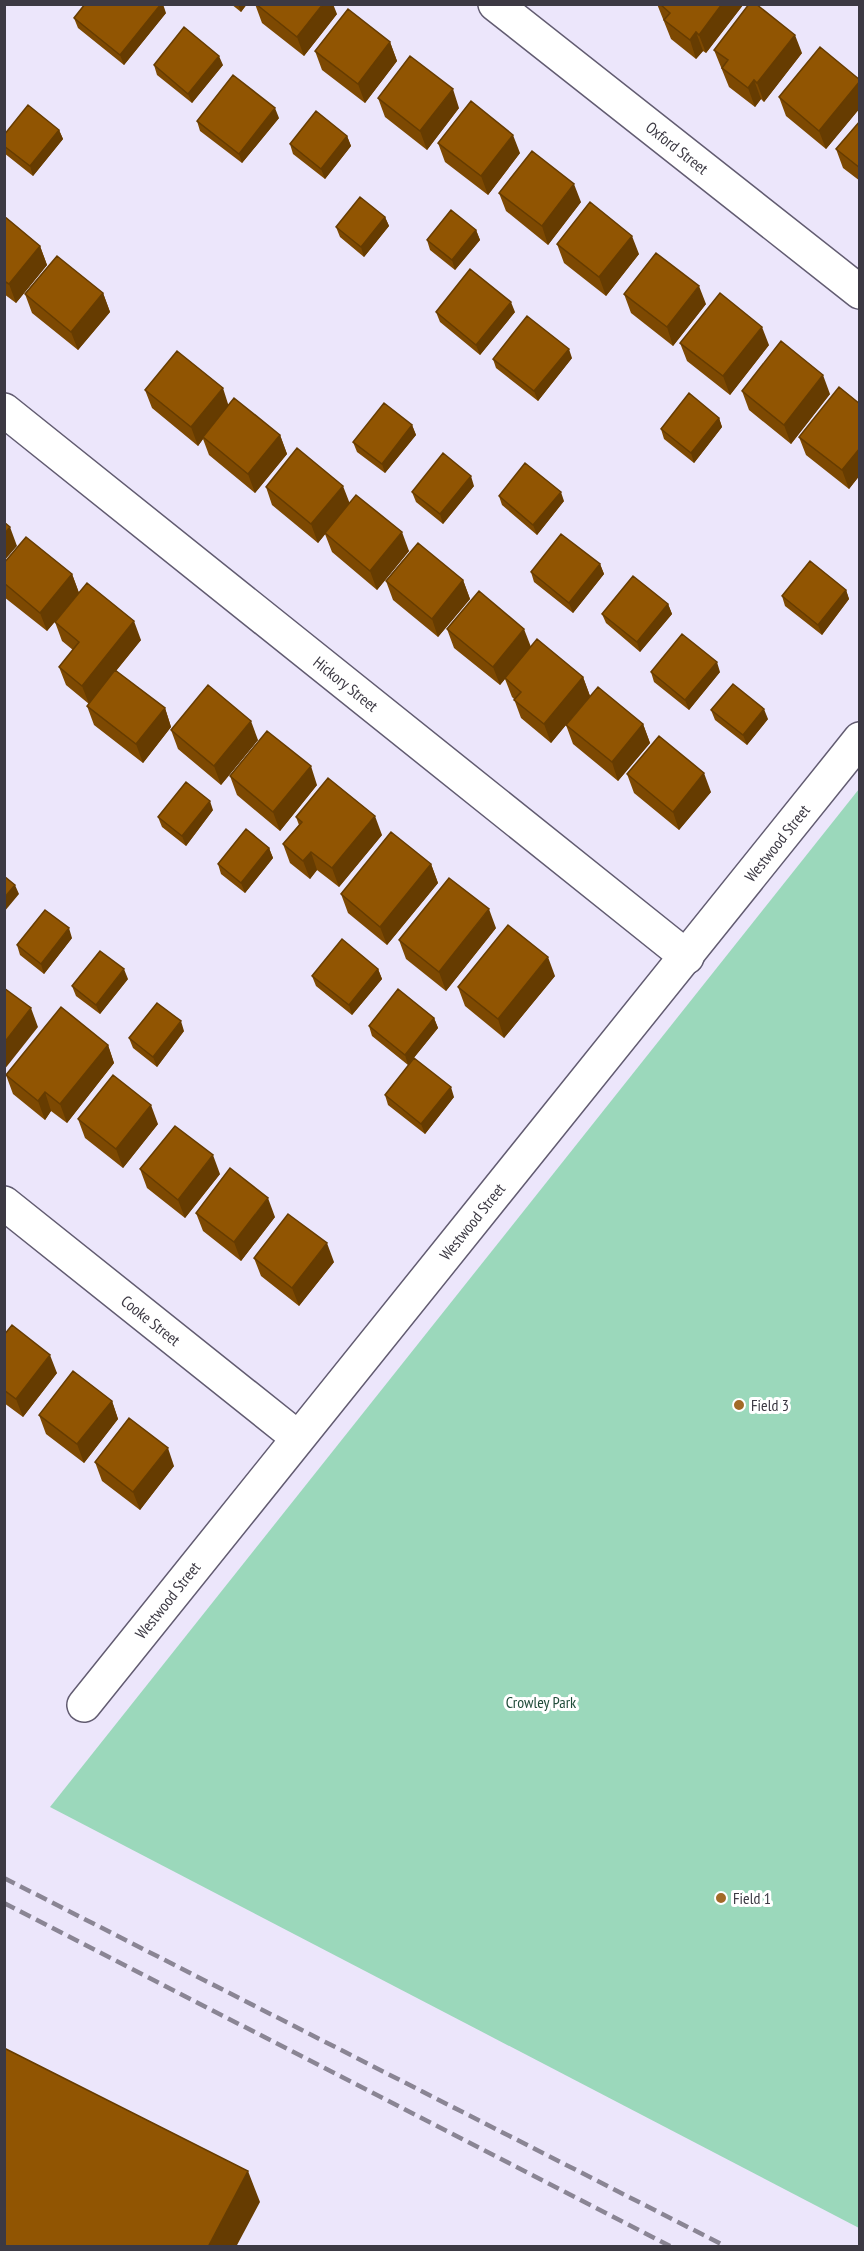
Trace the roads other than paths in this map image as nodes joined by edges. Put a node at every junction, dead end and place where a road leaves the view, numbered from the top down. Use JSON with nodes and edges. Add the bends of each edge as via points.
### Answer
{"nodes":[{"id":1,"x":495,"y":4,"type":"edge"},
{"id":2,"x":860,"y":292,"type":"edge"},
{"id":3,"x":4,"y":410,"type":"edge"},
{"id":4,"x":860,"y":739,"type":"edge"},
{"id":5,"x":687,"y":957,"type":"junction"},
{"id":6,"x":4,"y":1203,"type":"edge"},
{"id":7,"x":297,"y":1437,"type":"junction"},
{"id":8,"x":84,"y":1704,"type":"dead end"}],
"edges":[{"from":1,"to":2,"type":"street","name":"Oxford Street"},
{"from":3,"to":5,"type":"street","name":"Hickory Street"},
{"from":4,"to":5,"type":"street","name":"Westwood Street"},
{"from":5,"to":7,"type":"street","name":"Westwood Street"},
{"from":6,"to":7,"type":"street","name":"Cooke Street"},
{"from":7,"to":8,"type":"street","name":"Westwood Street"}]}
